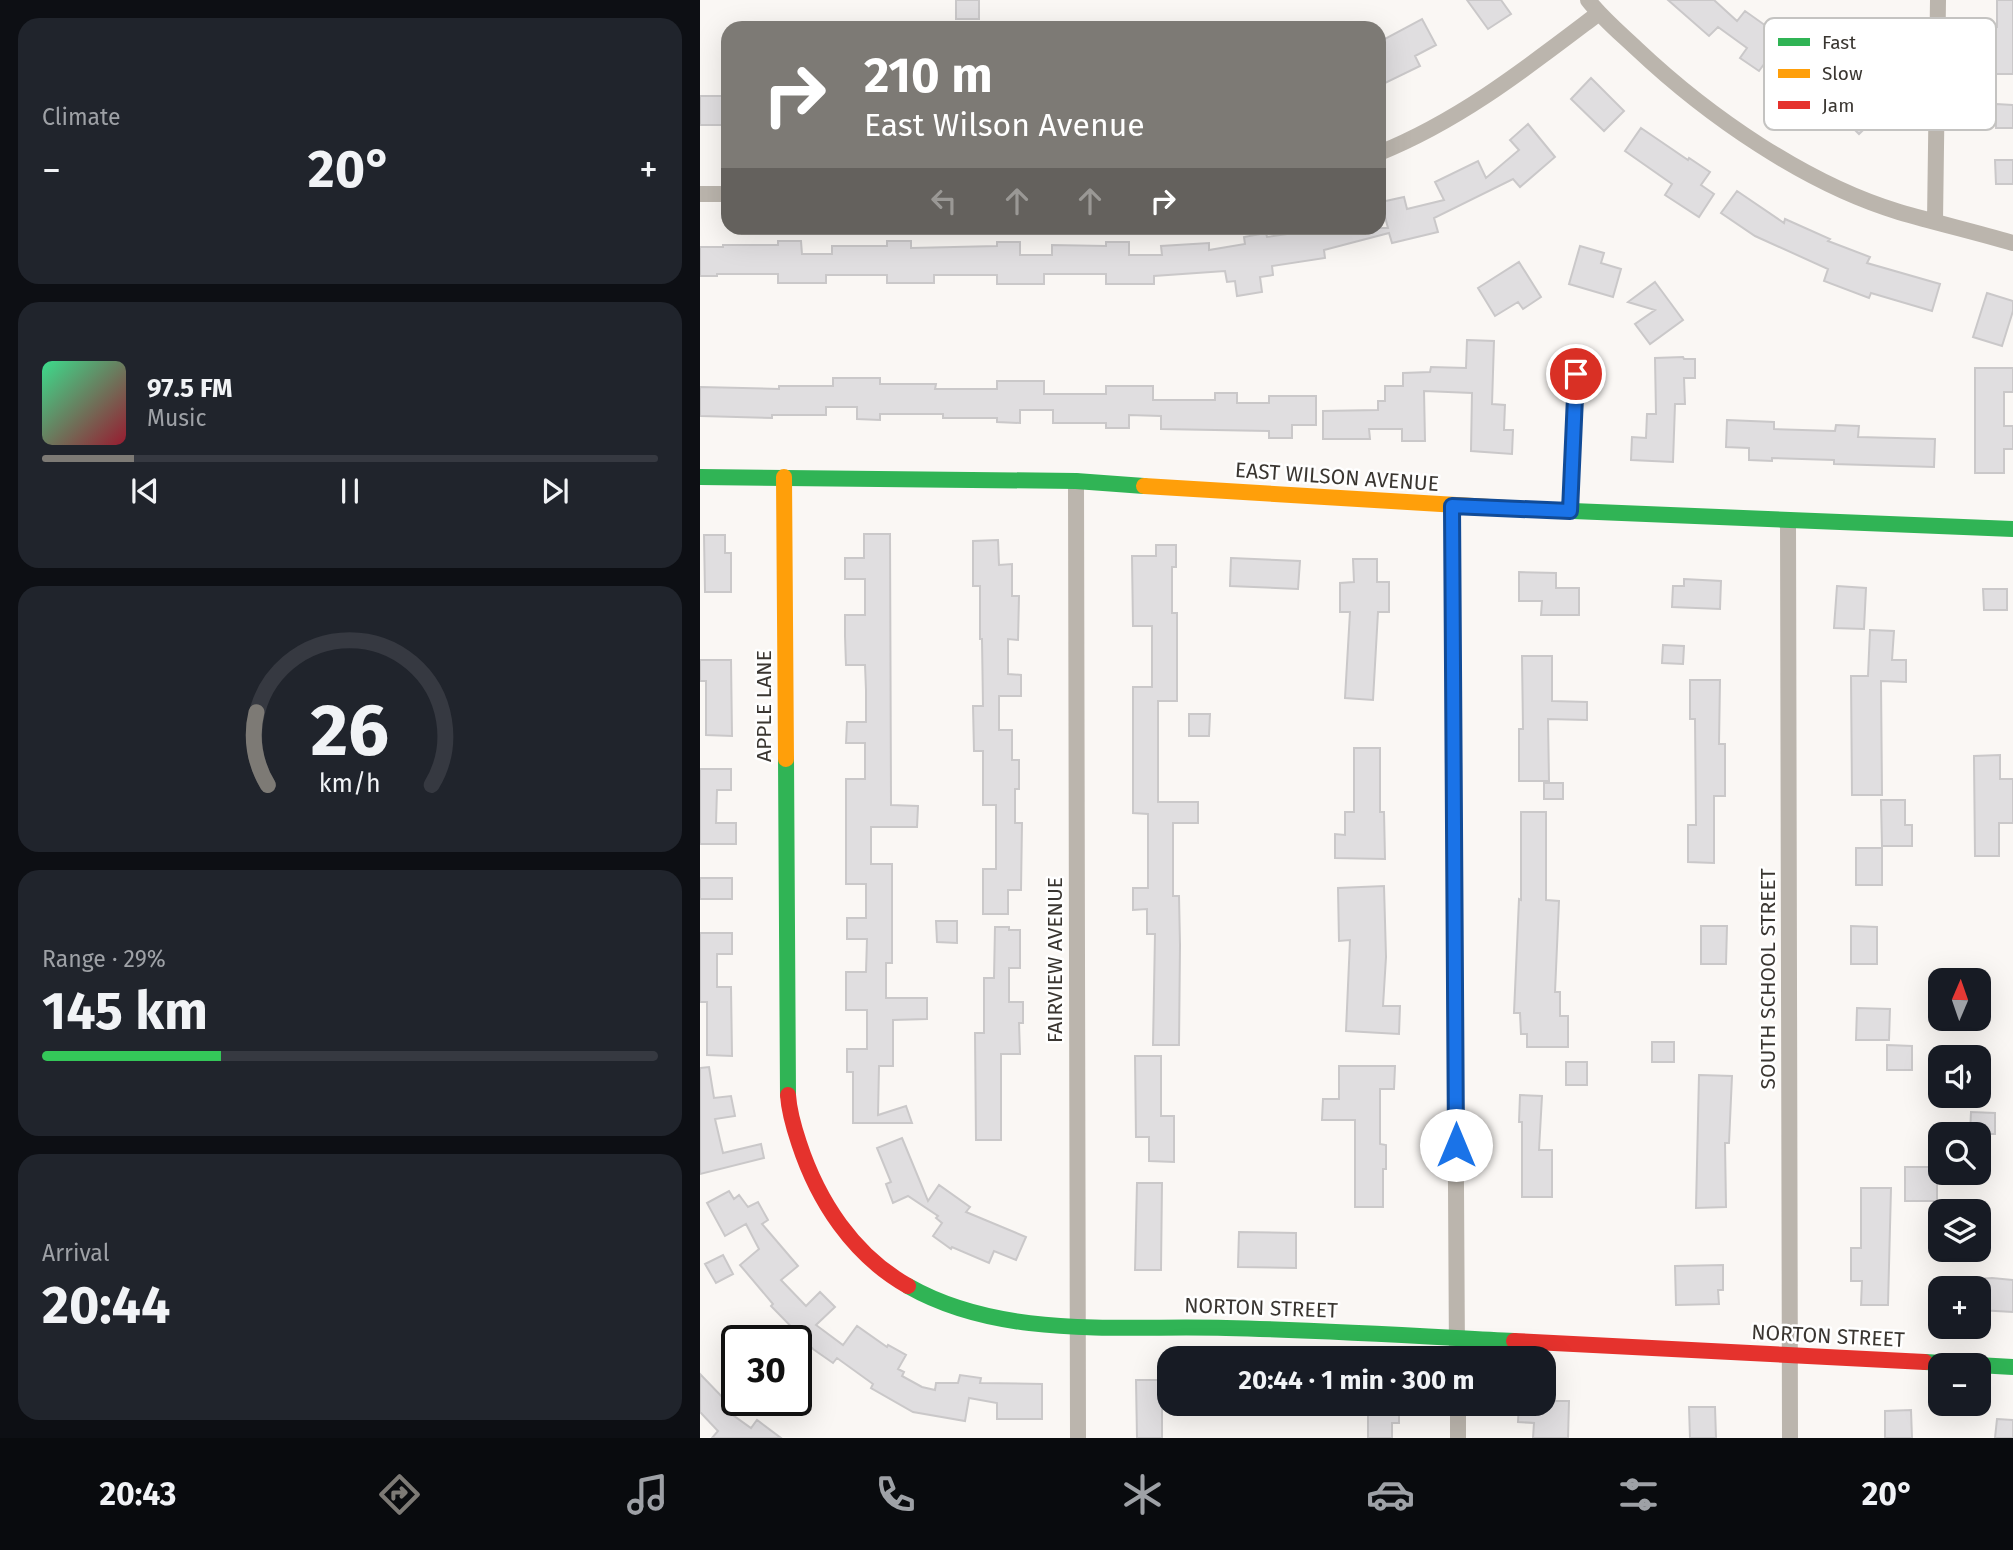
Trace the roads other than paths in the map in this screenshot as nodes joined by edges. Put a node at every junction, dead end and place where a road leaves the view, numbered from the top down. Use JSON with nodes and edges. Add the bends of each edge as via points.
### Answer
{"nodes":[{"id":1,"x":1588,"y":0,"type":"edge"},
{"id":2,"x":1938,"y":0,"type":"edge"},
{"id":3,"x":1599,"y":13,"type":"junction"},
{"id":4,"x":1938,"y":18,"type":"edge"},
{"id":5,"x":1936,"y":130,"type":"edge"},
{"id":6,"x":1386,"y":150,"type":"edge"},
{"id":7,"x":700,"y":194,"type":"edge"},
{"id":8,"x":721,"y":194,"type":"edge"},
{"id":9,"x":1935,"y":221,"type":"junction"},
{"id":10,"x":2013,"y":243,"type":"edge"},
{"id":11,"x":1576,"y":374,"type":"dead end"},
{"id":12,"x":700,"y":477,"type":"edge"},
{"id":13,"x":784,"y":477,"type":"junction"},
{"id":14,"x":1076,"y":481,"type":"junction"},
{"id":15,"x":1452,"y":506,"type":"junction"},
{"id":16,"x":1570,"y":511,"type":"junction"},
{"id":17,"x":1788,"y":520,"type":"junction"},
{"id":18,"x":2013,"y":529,"type":"edge"},
{"id":19,"x":786,"y":934,"type":"joint"},
{"id":20,"x":1077,"y":1325,"type":"junction"},
{"id":21,"x":1457,"y":1338,"type":"junction"},
{"id":22,"x":1457,"y":1346,"type":"edge"},
{"id":23,"x":1790,"y":1354,"type":"junction"},
{"id":24,"x":2013,"y":1367,"type":"edge"},
{"id":25,"x":1458,"y":1416,"type":"edge"},
{"id":26,"x":1078,"y":1438,"type":"edge"},
{"id":27,"x":1458,"y":1438,"type":"edge"},
{"id":28,"x":1790,"y":1438,"type":"edge"}],
"edges":[{"from":1,"to":3,"type":"street"},
{"from":2,"to":4,"type":"street"},
{"from":3,"to":6,"type":"street","via":[[1504,85],[1449,120]]},
{"from":3,"to":9,"type":"street","via":[[1674,82],[1751,139],[1846,191]]},
{"from":5,"to":9,"type":"street"},
{"from":7,"to":8,"type":"street"},
{"from":9,"to":10,"type":"street"},
{"from":11,"to":16,"type":"street"},
{"from":12,"to":13,"type":"street","name":"EAST WILSON AVENUE"},
{"from":13,"to":14,"type":"street","name":"EAST WILSON AVENUE"},
{"from":13,"to":19,"type":"street","name":"APPLE LANE"},
{"from":14,"to":15,"type":"street","name":"EAST WILSON AVENUE"},
{"from":14,"to":20,"type":"street","name":"FAIRVIEW AVENUE"},
{"from":15,"to":16,"type":"street","name":"EAST WILSON AVENUE"},
{"from":15,"to":21,"type":"street"},
{"from":16,"to":17,"type":"street","name":"EAST WILSON AVENUE"},
{"from":17,"to":18,"type":"street","name":"EAST WILSON AVENUE"},
{"from":17,"to":23,"type":"street","name":"SOUTH SCHOOL STREET"},
{"from":19,"to":20,"type":"street","name":"NORTON STREET","via":[[786,1073],[795,1137],[818,1193],[852,1242],[901,1282],[947,1305],[1026,1324]]},
{"from":20,"to":21,"type":"street","name":"NORTON STREET"},
{"from":20,"to":26,"type":"street","name":"FAIRVIEW AVENUE"},
{"from":21,"to":22,"type":"street"},
{"from":21,"to":23,"type":"street","name":"NORTON STREET"},
{"from":23,"to":24,"type":"street","name":"NORTON STREET"},
{"from":23,"to":28,"type":"street","name":"SOUTH SCHOOL STREET"},
{"from":25,"to":27,"type":"street"}]}
